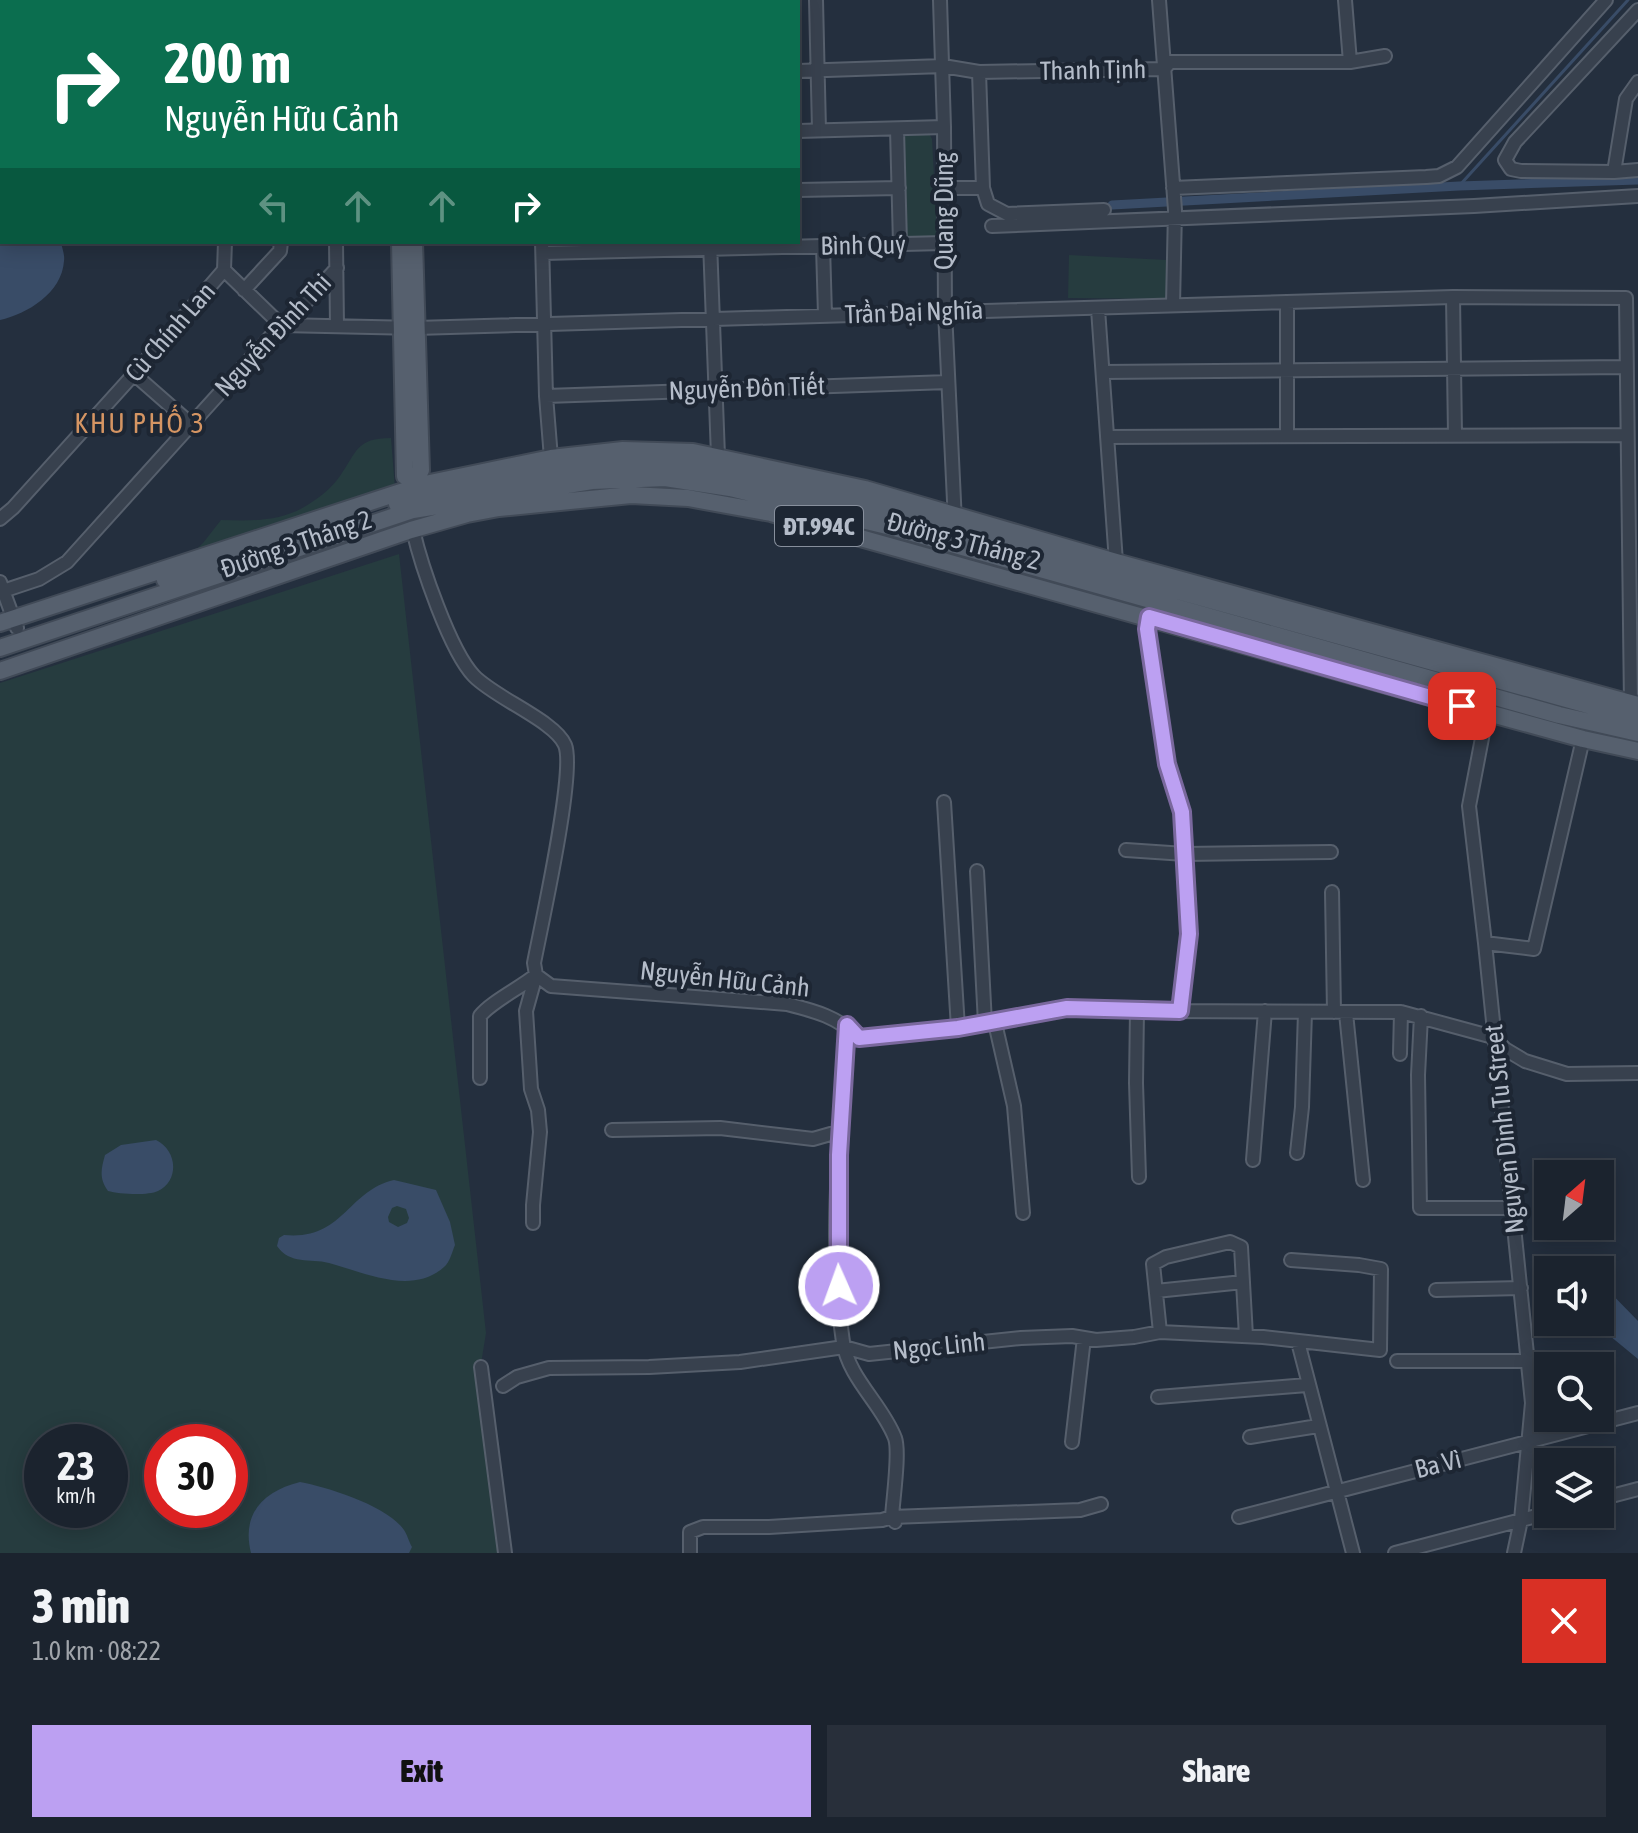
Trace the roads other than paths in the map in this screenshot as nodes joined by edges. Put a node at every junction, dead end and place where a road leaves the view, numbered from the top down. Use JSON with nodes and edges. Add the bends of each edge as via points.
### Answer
{"nodes":[{"id":1,"x":816,"y":0,"type":"edge"},
{"id":2,"x":940,"y":0,"type":"edge"},
{"id":3,"x":1160,"y":0,"type":"edge"},
{"id":4,"x":1345,"y":0,"type":"edge"},
{"id":5,"x":1606,"y":0,"type":"edge"},
{"id":6,"x":1638,"y":10,"type":"edge"},
{"id":7,"x":1385,"y":56,"type":"dead end"},
{"id":8,"x":1350,"y":62,"type":"junction"},
{"id":9,"x":943,"y":66,"type":"junction"},
{"id":10,"x":1164,"y":69,"type":"junction"},
{"id":11,"x":800,"y":71,"type":"edge"},
{"id":12,"x":816,"y":71,"type":"junction"},
{"id":13,"x":979,"y":72,"type":"junction"},
{"id":14,"x":1638,"y":82,"type":"edge"},
{"id":15,"x":944,"y":127,"type":"junction"},
{"id":16,"x":897,"y":129,"type":"junction"},
{"id":17,"x":819,"y":130,"type":"junction"},
{"id":18,"x":800,"y":131,"type":"edge"},
{"id":19,"x":1638,"y":170,"type":"edge"},
{"id":20,"x":1614,"y":172,"type":"junction"},
{"id":21,"x":899,"y":188,"type":"junction"},
{"id":22,"x":944,"y":188,"type":"junction"},
{"id":23,"x":983,"y":188,"type":"junction"},
{"id":24,"x":800,"y":190,"type":"edge"},
{"id":25,"x":1173,"y":190,"type":"junction"},
{"id":26,"x":1638,"y":196,"type":"edge"},
{"id":27,"x":1104,"y":210,"type":"dead end"},
{"id":28,"x":1175,"y":214,"type":"junction"},
{"id":29,"x":992,"y":226,"type":"dead end"},
{"id":30,"x":944,"y":243,"type":"junction"},
{"id":31,"x":225,"y":244,"type":"edge"},
{"id":32,"x":281,"y":244,"type":"edge"},
{"id":33,"x":336,"y":244,"type":"edge"},
{"id":34,"x":400,"y":244,"type":"edge"},
{"id":35,"x":414,"y":244,"type":"edge"},
{"id":36,"x":900,"y":244,"type":"junction"},
{"id":37,"x":710,"y":246,"type":"edge"},
{"id":38,"x":823,"y":246,"type":"junction"},
{"id":39,"x":542,"y":248,"type":"edge"},
{"id":40,"x":337,"y":268,"type":"junction"},
{"id":41,"x":224,"y":270,"type":"junction"},
{"id":42,"x":244,"y":290,"type":"junction"},
{"id":43,"x":1453,"y":297,"type":"junction"},
{"id":44,"x":1287,"y":303,"type":"junction"},
{"id":45,"x":1173,"y":305,"type":"junction"},
{"id":46,"x":1098,"y":309,"type":"junction"},
{"id":47,"x":945,"y":311,"type":"junction"},
{"id":48,"x":825,"y":315,"type":"junction"},
{"id":49,"x":711,"y":318,"type":"junction"},
{"id":50,"x":544,"y":324,"type":"junction"},
{"id":51,"x":281,"y":325,"type":"junction"},
{"id":52,"x":337,"y":326,"type":"junction"},
{"id":53,"x":409,"y":328,"type":"junction"},
{"id":54,"x":1626,"y":367,"type":"junction"},
{"id":55,"x":1455,"y":368,"type":"junction"},
{"id":56,"x":1288,"y":370,"type":"junction"},
{"id":57,"x":1103,"y":372,"type":"junction"},
{"id":58,"x":134,"y":374,"type":"junction"},
{"id":59,"x":948,"y":382,"type":"junction"},
{"id":60,"x":713,"y":389,"type":"junction"},
{"id":61,"x":546,"y":396,"type":"junction"},
{"id":62,"x":191,"y":424,"type":"junction"},
{"id":63,"x":1455,"y":435,"type":"junction"},
{"id":64,"x":1627,"y":435,"type":"junction"},
{"id":65,"x":1287,"y":436,"type":"junction"},
{"id":66,"x":1107,"y":437,"type":"junction"},
{"id":67,"x":718,"y":456,"type":"junction"},
{"id":68,"x":551,"y":458,"type":"junction"},
{"id":69,"x":415,"y":494,"type":"junction"},
{"id":70,"x":504,"y":501,"type":"junction"},
{"id":71,"x":0,"y":519,"type":"edge"},
{"id":72,"x":955,"y":523,"type":"junction"},
{"id":73,"x":413,"y":530,"type":"junction"},
{"id":74,"x":1115,"y":568,"type":"junction"},
{"id":75,"x":1,"y":588,"type":"edge"},
{"id":76,"x":1119,"y":600,"type":"junction"},
{"id":77,"x":1149,"y":617,"type":"junction"},
{"id":78,"x":5,"y":630,"type":"edge"},
{"id":79,"x":0,"y":671,"type":"edge"},
{"id":80,"x":1636,"y":709,"type":"edge"},
{"id":81,"x":1487,"y":712,"type":"junction"},
{"id":82,"x":1638,"y":733,"type":"edge"},
{"id":83,"x":1583,"y":739,"type":"junction"},
{"id":84,"x":1638,"y":751,"type":"edge"},
{"id":85,"x":944,"y":802,"type":"dead end"},
{"id":86,"x":1126,"y":850,"type":"dead end"},
{"id":87,"x":1331,"y":852,"type":"dead end"},
{"id":88,"x":1185,"y":854,"type":"junction"},
{"id":89,"x":977,"y":871,"type":"dead end"},
{"id":90,"x":1332,"y":892,"type":"dead end"},
{"id":91,"x":1485,"y":943,"type":"junction"},
{"id":92,"x":536,"y":975,"type":"junction"},
{"id":93,"x":1137,"y":1010,"type":"junction"},
{"id":94,"x":1180,"y":1011,"type":"junction"},
{"id":95,"x":1265,"y":1011,"type":"junction"},
{"id":96,"x":1305,"y":1012,"type":"junction"},
{"id":97,"x":1340,"y":1012,"type":"junction"},
{"id":98,"x":1401,"y":1012,"type":"junction"},
{"id":99,"x":1421,"y":1016,"type":"junction"},
{"id":100,"x":990,"y":1023,"type":"junction"},
{"id":101,"x":847,"y":1025,"type":"junction"},
{"id":102,"x":958,"y":1028,"type":"junction"},
{"id":103,"x":1493,"y":1037,"type":"junction"},
{"id":104,"x":1400,"y":1054,"type":"dead end"},
{"id":105,"x":1638,"y":1073,"type":"edge"},
{"id":106,"x":480,"y":1078,"type":"dead end"},
{"id":107,"x":612,"y":1130,"type":"dead end"},
{"id":108,"x":841,"y":1131,"type":"junction"},
{"id":109,"x":1297,"y":1153,"type":"dead end"},
{"id":110,"x":1253,"y":1160,"type":"dead end"},
{"id":111,"x":1139,"y":1177,"type":"dead end"},
{"id":112,"x":1363,"y":1180,"type":"dead end"},
{"id":113,"x":1512,"y":1208,"type":"junction"},
{"id":114,"x":1023,"y":1213,"type":"dead end"},
{"id":115,"x":533,"y":1223,"type":"dead end"},
{"id":116,"x":1291,"y":1260,"type":"dead end"},
{"id":117,"x":1243,"y":1282,"type":"junction"},
{"id":118,"x":1521,"y":1288,"type":"junction"},
{"id":119,"x":1436,"y":1290,"type":"dead end"},
{"id":120,"x":1156,"y":1291,"type":"junction"},
{"id":121,"x":1160,"y":1332,"type":"junction"},
{"id":122,"x":1246,"y":1336,"type":"junction"},
{"id":123,"x":1084,"y":1338,"type":"junction"},
{"id":124,"x":1298,"y":1342,"type":"junction"},
{"id":125,"x":844,"y":1347,"type":"junction"},
{"id":126,"x":1397,"y":1361,"type":"dead end"},
{"id":127,"x":1529,"y":1361,"type":"junction"},
{"id":128,"x":481,"y":1367,"type":"dead end"},
{"id":129,"x":1307,"y":1385,"type":"junction"},
{"id":130,"x":503,"y":1386,"type":"dead end"},
{"id":131,"x":1158,"y":1397,"type":"dead end"},
{"id":132,"x":1638,"y":1413,"type":"edge"},
{"id":133,"x":1318,"y":1426,"type":"junction"},
{"id":134,"x":1250,"y":1437,"type":"dead end"},
{"id":135,"x":1530,"y":1441,"type":"junction"},
{"id":136,"x":1072,"y":1442,"type":"dead end"},
{"id":137,"x":1638,"y":1489,"type":"edge"},
{"id":138,"x":1334,"y":1491,"type":"junction"},
{"id":139,"x":1614,"y":1495,"type":"edge"},
{"id":140,"x":1101,"y":1504,"type":"dead end"},
{"id":141,"x":1239,"y":1517,"type":"dead end"},
{"id":142,"x":1534,"y":1517,"type":"edge"},
{"id":143,"x":894,"y":1519,"type":"junction"},
{"id":144,"x":1521,"y":1520,"type":"junction"},
{"id":145,"x":505,"y":1553,"type":"edge"},
{"id":146,"x":690,"y":1553,"type":"edge"},
{"id":147,"x":1353,"y":1553,"type":"edge"},
{"id":148,"x":1395,"y":1553,"type":"edge"},
{"id":149,"x":1514,"y":1553,"type":"edge"}],
"edges":[{"from":1,"to":12,"type":"street"},
{"from":2,"to":9,"type":"street","name":"Quang Dũng"},
{"from":3,"to":10,"type":"street"},
{"from":4,"to":8,"type":"street"},
{"from":5,"to":25,"type":"street","via":[[1449,172]]},
{"from":6,"to":20,"type":"street","via":[[1515,142],[1505,160],[1511,169],[1521,171]]},
{"from":7,"to":8,"type":"street","name":"Thanh Tịnh"},
{"from":8,"to":10,"type":"street","name":"Thanh Tịnh","via":[[1170,62]]},
{"from":9,"to":12,"type":"street","name":"Thanh Tịnh"},
{"from":9,"to":13,"type":"street","name":"Thanh Tịnh"},
{"from":9,"to":15,"type":"street","name":"Quang Dũng"},
{"from":10,"to":13,"type":"street","name":"Thanh Tịnh"},
{"from":10,"to":25,"type":"street"},
{"from":11,"to":12,"type":"street","name":"Thanh Tịnh"},
{"from":12,"to":17,"type":"street"},
{"from":13,"to":23,"type":"street"},
{"from":14,"to":20,"type":"street","via":[[1626,99]]},
{"from":15,"to":16,"type":"street"},
{"from":15,"to":22,"type":"street","name":"Quang Dũng"},
{"from":16,"to":17,"type":"street"},
{"from":16,"to":21,"type":"street"},
{"from":17,"to":18,"type":"street"},
{"from":19,"to":20,"type":"street"},
{"from":21,"to":24,"type":"street"},
{"from":21,"to":36,"type":"street"},
{"from":22,"to":23,"type":"street"},
{"from":22,"to":30,"type":"street","name":"Quang Dũng"},
{"from":23,"to":27,"type":"street","via":[[988,204],[1007,214]]},
{"from":25,"to":28,"type":"street"},
{"from":26,"to":28,"type":"street"},
{"from":28,"to":29,"type":"street"},
{"from":28,"to":45,"type":"street"},
{"from":30,"to":36,"type":"street","name":"Bình Quý"},
{"from":30,"to":47,"type":"street","name":"Quang Dũng"},
{"from":31,"to":41,"type":"street","name":"Cù Chính Lan"},
{"from":32,"to":42,"type":"street"},
{"from":33,"to":40,"type":"street","name":"Nguyễn Đình Thi"},
{"from":34,"to":53,"type":"main road"},
{"from":35,"to":53,"type":"main road"},
{"from":36,"to":38,"type":"street","name":"Bình Quý"},
{"from":37,"to":38,"type":"street","name":"Bình Quý"},
{"from":37,"to":39,"type":"street","name":"Bình Quý"},
{"from":37,"to":49,"type":"street"},
{"from":38,"to":48,"type":"street"},
{"from":39,"to":50,"type":"street"},
{"from":40,"to":51,"type":"street","name":"Nguyễn Đình Thi"},
{"from":40,"to":52,"type":"street","name":"Nguyễn Đình Thi"},
{"from":41,"to":42,"type":"street"},
{"from":41,"to":58,"type":"street","name":"Cù Chính Lan"},
{"from":42,"to":51,"type":"street"},
{"from":43,"to":44,"type":"street","name":"Trần Đại Nghĩa"},
{"from":43,"to":54,"type":"street","name":"Trần Đại Nghĩa","via":[[1626,298]]},
{"from":43,"to":55,"type":"street"},
{"from":44,"to":45,"type":"street","name":"Trần Đại Nghĩa"},
{"from":44,"to":56,"type":"street"},
{"from":45,"to":46,"type":"street","name":"Trần Đại Nghĩa"},
{"from":46,"to":47,"type":"street","name":"Trần Đại Nghĩa"},
{"from":46,"to":57,"type":"street"},
{"from":47,"to":48,"type":"street","name":"Trần Đại Nghĩa"},
{"from":47,"to":59,"type":"street","name":"Quang Dũng"},
{"from":48,"to":49,"type":"street","name":"Trần Đại Nghĩa"},
{"from":49,"to":50,"type":"street","name":"Trần Đại Nghĩa"},
{"from":49,"to":60,"type":"street"},
{"from":50,"to":53,"type":"street","name":"Trần Đại Nghĩa"},
{"from":50,"to":61,"type":"street"},
{"from":51,"to":52,"type":"street","name":"Trần Đại Nghĩa"},
{"from":51,"to":62,"type":"street","name":"Nguyễn Đình Thi"},
{"from":52,"to":53,"type":"street","name":"Trần Đại Nghĩa"},
{"from":53,"to":69,"type":"main road","via":[[405,476]]},
{"from":54,"to":55,"type":"street"},
{"from":54,"to":64,"type":"street"},
{"from":55,"to":56,"type":"street"},
{"from":55,"to":63,"type":"street"},
{"from":56,"to":57,"type":"street"},
{"from":56,"to":65,"type":"street"},
{"from":57,"to":66,"type":"street"},
{"from":58,"to":62,"type":"street"},
{"from":58,"to":71,"type":"street","name":"Cù Chính Lan"},
{"from":59,"to":60,"type":"street","name":"Nguyễn Đôn Tiết"},
{"from":59,"to":72,"type":"street","name":"Quang Dũng"},
{"from":60,"to":61,"type":"street","name":"Nguyễn Đôn Tiết"},
{"from":60,"to":67,"type":"street"},
{"from":61,"to":68,"type":"street"},
{"from":62,"to":75,"type":"street","name":"Nguyễn Đình Thi","via":[[67,562],[39,579]]},
{"from":63,"to":64,"type":"street"},
{"from":63,"to":65,"type":"street"},
{"from":64,"to":80,"type":"street"},
{"from":65,"to":66,"type":"street"},
{"from":66,"to":74,"type":"street"},
{"from":67,"to":68,"type":"main road","name":"Đường 3 Tháng 2","number":"ĐT.994C","via":[[623,450]]},
{"from":67,"to":72,"type":"main road","name":"Đường 3 Tháng 2","number":"ĐT.994C","via":[[865,489]]},
{"from":68,"to":69,"type":"main road","name":"Đường 3 Tháng 2","number":"ĐT.994C"},
{"from":69,"to":70,"type":"main road","name":"Đường 3 Tháng 2","number":"ĐT.994C"},
{"from":69,"to":72,"type":"main road","name":"Đường 3 Tháng 2","number":"ĐT.994C","via":[[589,466],[662,464],[735,474]]},
{"from":69,"to":73,"type":"main road"},
{"from":69,"to":78,"type":"main road","name":"Đường 3 Tháng 2","number":"ĐT.994C"},
{"from":69,"to":78,"type":"main road","name":"Đường 3 Tháng 2","number":"ĐT.994C"},
{"from":70,"to":73,"type":"main road","name":"Đường 3 Tháng 2","number":"ĐT.994C"},
{"from":70,"to":76,"type":"main road","name":"Đường 3 Tháng 2","number":"ĐT.994C","via":[[636,487],[771,513]]},
{"from":72,"to":74,"type":"main road","name":"Đường 3 Tháng 2","number":"ĐT.994C"},
{"from":73,"to":79,"type":"main road","name":"Đường 3 Tháng 2","number":"ĐT.994C"},
{"from":73,"to":92,"type":"street","via":[[460,658],[474,676],[556,732],[567,747],[566,793]]},
{"from":74,"to":80,"type":"main road","name":"Đường 3 Tháng 2","number":"ĐT.994C"},
{"from":75,"to":78,"type":"street"},
{"from":76,"to":77,"type":"main road","name":"Đường 3 Tháng 2","number":"ĐT.994C"},
{"from":76,"to":82,"type":"main road","name":"Đường 3 Tháng 2","number":"ĐT.994C"},
{"from":77,"to":81,"type":"main road","name":"Đường 3 Tháng 2","number":"ĐT.994C"},
{"from":77,"to":88,"type":"street","via":[[1167,764],[1182,812]]},
{"from":81,"to":83,"type":"main road","name":"Đường 3 Tháng 2","number":"ĐT.994C"},
{"from":81,"to":91,"type":"street","name":"Nguyen Dinh Tu Street","via":[[1469,806]]},
{"from":83,"to":84,"type":"main road","name":"Đường 3 Tháng 2","number":"ĐT.994C"},
{"from":83,"to":91,"type":"street","via":[[1534,949]]},
{"from":85,"to":102,"type":"street"},
{"from":86,"to":88,"type":"street"},
{"from":87,"to":88,"type":"street"},
{"from":88,"to":94,"type":"street","via":[[1189,934]]},
{"from":89,"to":100,"type":"street"},
{"from":90,"to":97,"type":"street"},
{"from":91,"to":103,"type":"street","name":"Nguyen Dinh Tu Street"},
{"from":92,"to":101,"type":"street","name":"Nguyễn Hữu Cảnh","via":[[551,986],[570,990],[787,1004]]},
{"from":92,"to":106,"type":"street","via":[[480,1016]]},
{"from":92,"to":115,"type":"street","via":[[526,1011],[540,1132]]},
{"from":93,"to":94,"type":"street","name":"Nguyễn Hữu Cảnh"},
{"from":93,"to":100,"type":"street","name":"Nguyễn Hữu Cảnh","via":[[1067,1008]]},
{"from":93,"to":111,"type":"street"},
{"from":94,"to":95,"type":"street","name":"Nguyễn Hữu Cảnh"},
{"from":95,"to":96,"type":"street","name":"Nguyễn Hữu Cảnh"},
{"from":95,"to":110,"type":"street"},
{"from":96,"to":97,"type":"street","name":"Nguyễn Hữu Cảnh"},
{"from":96,"to":109,"type":"street"},
{"from":97,"to":98,"type":"street","name":"Nguyễn Hữu Cảnh"},
{"from":97,"to":112,"type":"street"},
{"from":98,"to":99,"type":"street","name":"Nguyễn Hữu Cảnh"},
{"from":98,"to":104,"type":"street"},
{"from":99,"to":103,"type":"street","name":"Nguyễn Hữu Cảnh"},
{"from":99,"to":113,"type":"street","via":[[1420,1208]]},
{"from":100,"to":102,"type":"street","name":"Nguyễn Hữu Cảnh"},
{"from":100,"to":114,"type":"street","via":[[1014,1106]]},
{"from":101,"to":102,"type":"street","name":"Nguyễn Hữu Cảnh","via":[[859,1038]]},
{"from":101,"to":108,"type":"street"},
{"from":103,"to":105,"type":"street","name":"Nguyễn Hữu Cảnh","via":[[1525,1061],[1567,1074]]},
{"from":103,"to":113,"type":"street","name":"Nguyen Dinh Tu Street"},
{"from":107,"to":108,"type":"street","via":[[720,1128],[813,1139]]},
{"from":108,"to":125,"type":"street","via":[[837,1263]]},
{"from":113,"to":118,"type":"street","name":"Nguyen Dinh Tu Street"},
{"from":116,"to":124,"type":"street","name":"Ngọc Linh","via":[[1381,1269],[1380,1350]]},
{"from":117,"to":120,"type":"street"},
{"from":117,"to":120,"type":"street","via":[[1241,1247],[1230,1242],[1153,1264]]},
{"from":117,"to":122,"type":"street"},
{"from":118,"to":119,"type":"street"},
{"from":118,"to":127,"type":"street","name":"Nguyen Dinh Tu Street"},
{"from":120,"to":121,"type":"street"},
{"from":121,"to":122,"type":"street","name":"Ngọc Linh"},
{"from":121,"to":123,"type":"street","name":"Ngọc Linh"},
{"from":122,"to":124,"type":"street","name":"Ngọc Linh"},
{"from":123,"to":125,"type":"street","name":"Ngọc Linh","via":[[1021,1338],[869,1354]]},
{"from":123,"to":136,"type":"street"},
{"from":124,"to":129,"type":"street"},
{"from":125,"to":130,"type":"street","name":"Ngọc Linh","via":[[740,1362],[549,1368]]},
{"from":125,"to":143,"type":"street","via":[[848,1363],[896,1441]]},
{"from":126,"to":127,"type":"street"},
{"from":127,"to":135,"type":"street","name":"Nguyen Dinh Tu Street"},
{"from":128,"to":145,"type":"street"},
{"from":129,"to":131,"type":"street"},
{"from":129,"to":133,"type":"street"},
{"from":132,"to":135,"type":"street","name":"Ba Vì"},
{"from":133,"to":134,"type":"street"},
{"from":133,"to":138,"type":"street"},
{"from":135,"to":138,"type":"street","name":"Ba Vì"},
{"from":135,"to":144,"type":"street","name":"Nguyen Dinh Tu Street"},
{"from":137,"to":139,"type":"street"},
{"from":138,"to":141,"type":"street","name":"Ba Vì"},
{"from":138,"to":147,"type":"street"},
{"from":140,"to":143,"type":"street","via":[[1080,1510]]},
{"from":142,"to":144,"type":"street"},
{"from":143,"to":146,"type":"street","via":[[703,1527],[690,1532]]},
{"from":144,"to":148,"type":"street"},
{"from":144,"to":149,"type":"street","name":"Nguyen Dinh Tu Street"}]}
